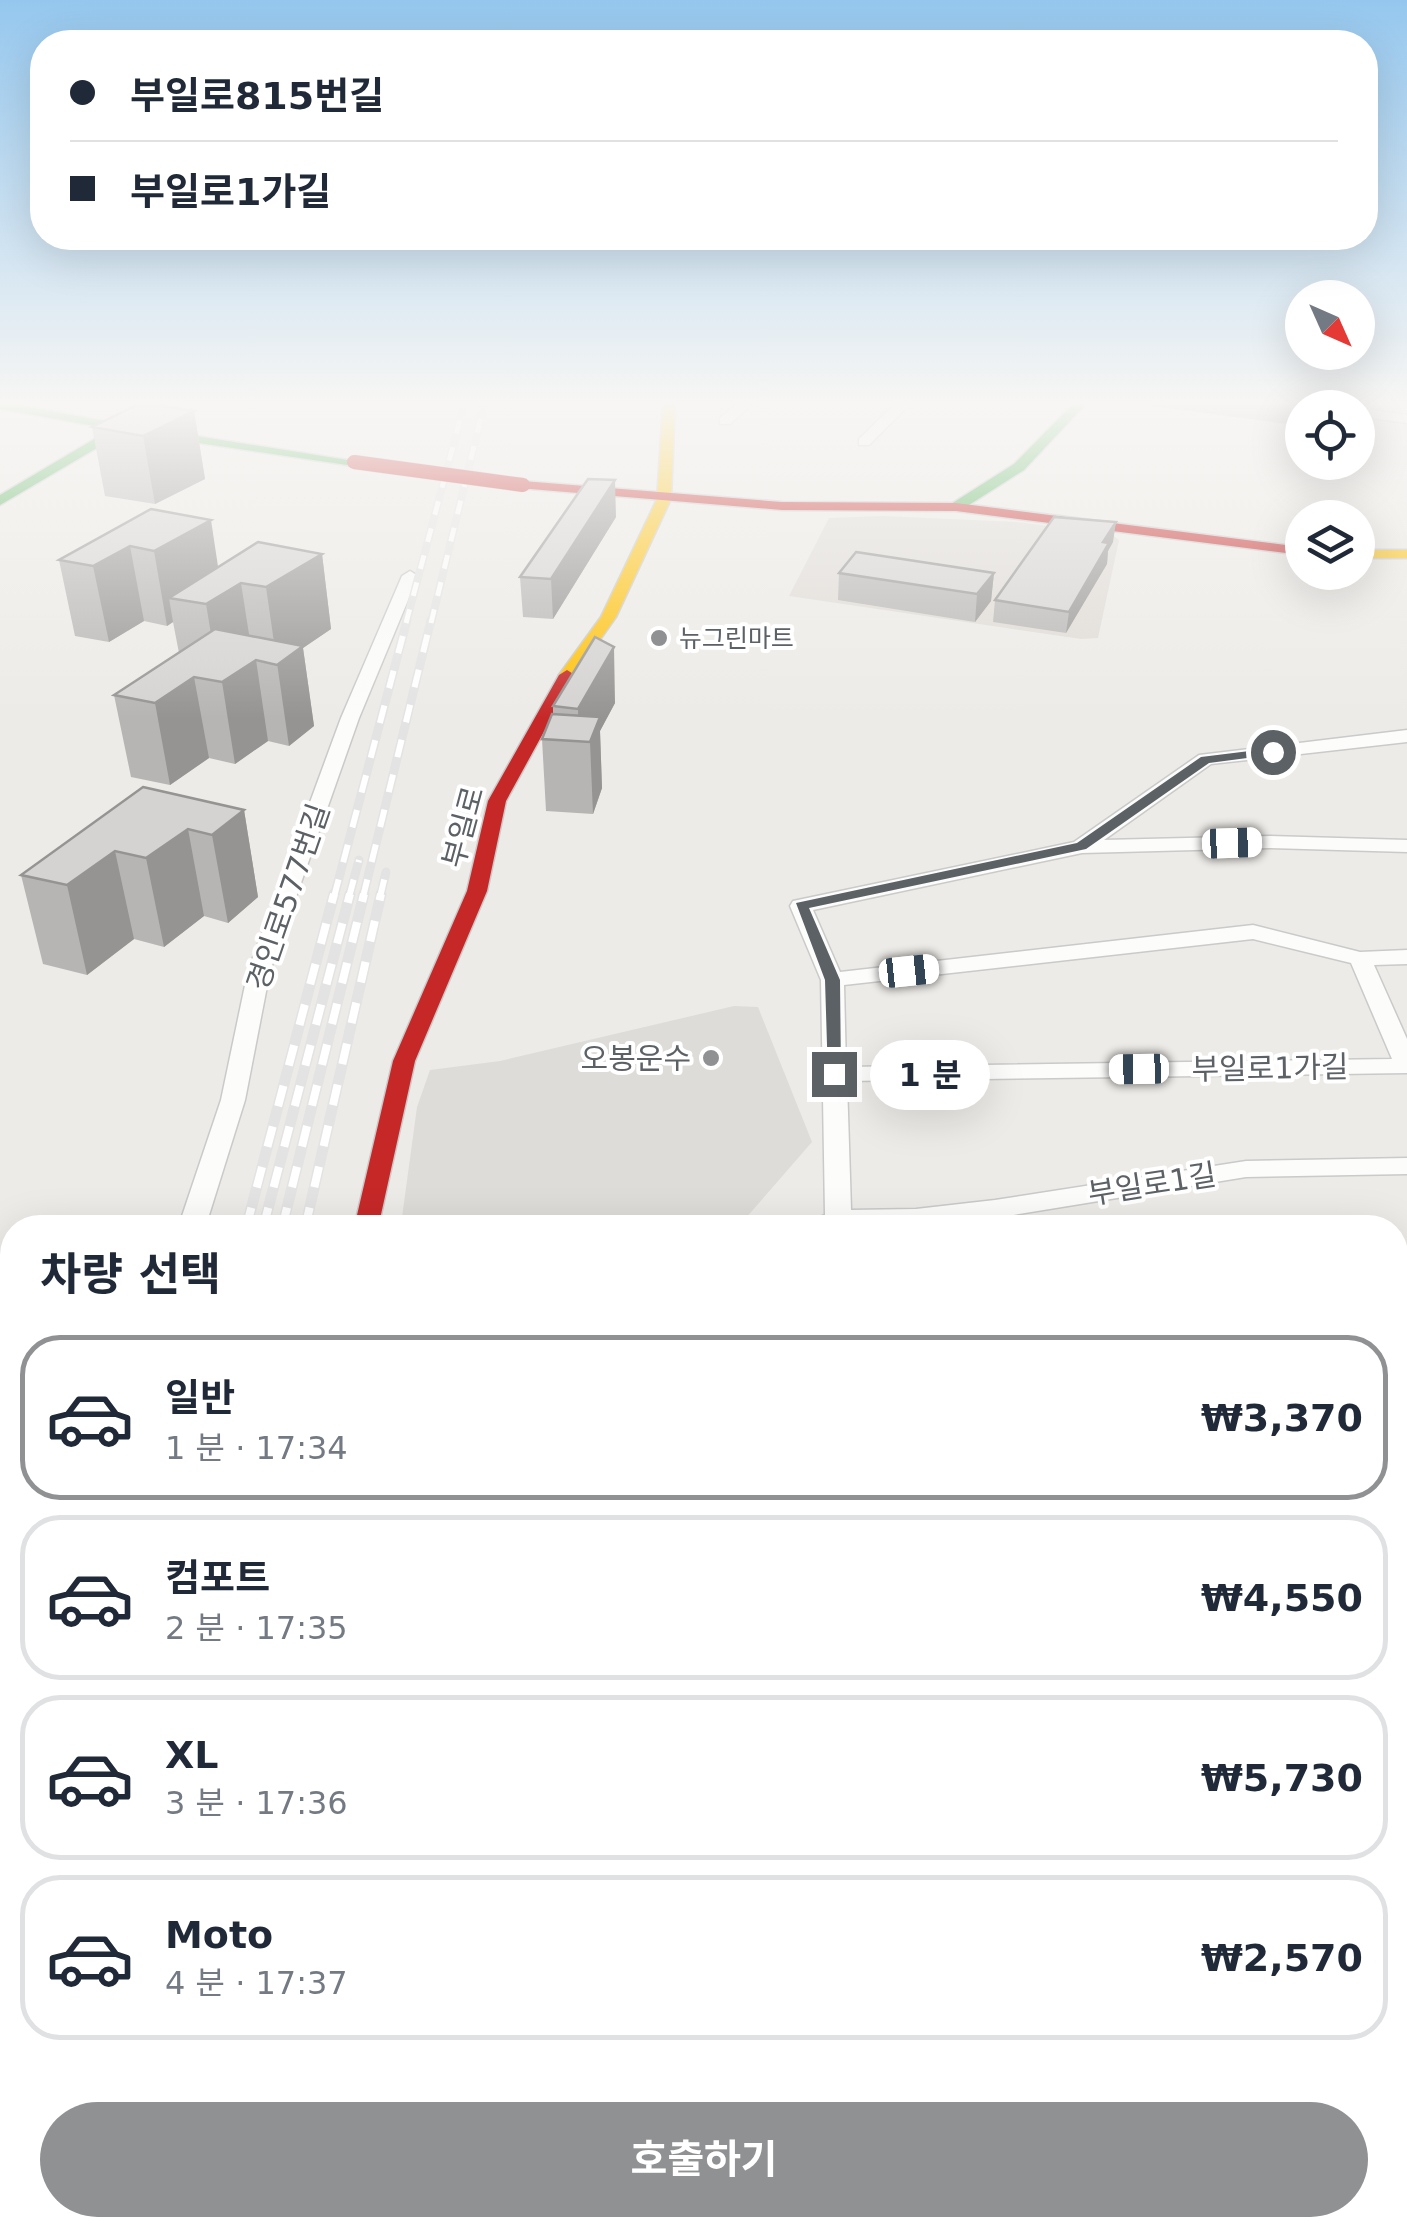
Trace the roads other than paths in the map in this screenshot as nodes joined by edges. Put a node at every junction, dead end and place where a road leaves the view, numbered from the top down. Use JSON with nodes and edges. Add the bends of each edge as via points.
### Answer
{"nodes":[{"id":1,"x":659,"y":509,"type":"edge"},
{"id":2,"x":975,"y":509,"type":"edge"},
{"id":3,"x":1285,"y":549,"type":"edge"},
{"id":4,"x":1375,"y":554,"type":"edge"},
{"id":5,"x":1407,"y":554,"type":"edge"},
{"id":6,"x":410,"y":576,"type":"dead end"},
{"id":7,"x":1407,"y":736,"type":"edge"},
{"id":8,"x":1082,"y":846,"type":"junction"},
{"id":9,"x":1407,"y":846,"type":"edge"},
{"id":10,"x":1407,"y":957,"type":"edge"},
{"id":11,"x":1360,"y":959,"type":"junction"},
{"id":12,"x":832,"y":980,"type":"junction"},
{"id":13,"x":834,"y":1074,"type":"junction"},
{"id":14,"x":1407,"y":1166,"type":"edge"},
{"id":15,"x":195,"y":1215,"type":"edge"},
{"id":16,"x":369,"y":1215,"type":"edge"},
{"id":17,"x":830,"y":1215,"type":"edge"},
{"id":18,"x":946,"y":1215,"type":"edge"}],
"edges":[{"from":1,"to":16,"type":"street","name":"부일로","via":[[608,617],[557,690],[497,800],[477,890],[404,1061]]},
{"from":2,"to":3,"type":"street"},
{"from":4,"to":5,"type":"street"},
{"from":6,"to":15,"type":"street","name":"경인로577번길","via":[[258,971],[232,1100]]},
{"from":7,"to":8,"type":"street","via":[[1206,760]]},
{"from":8,"to":9,"type":"street"},
{"from":8,"to":12,"type":"street","via":[[801,906]]},
{"from":10,"to":11,"type":"street"},
{"from":11,"to":12,"type":"street","via":[[1253,932]]},
{"from":11,"to":13,"type":"street","name":"부일로1가길","via":[[1407,1066]]},
{"from":12,"to":13,"type":"street"},
{"from":13,"to":17,"type":"street"},
{"from":14,"to":18,"type":"street","name":"부일로1길","via":[[1246,1170]]}]}
